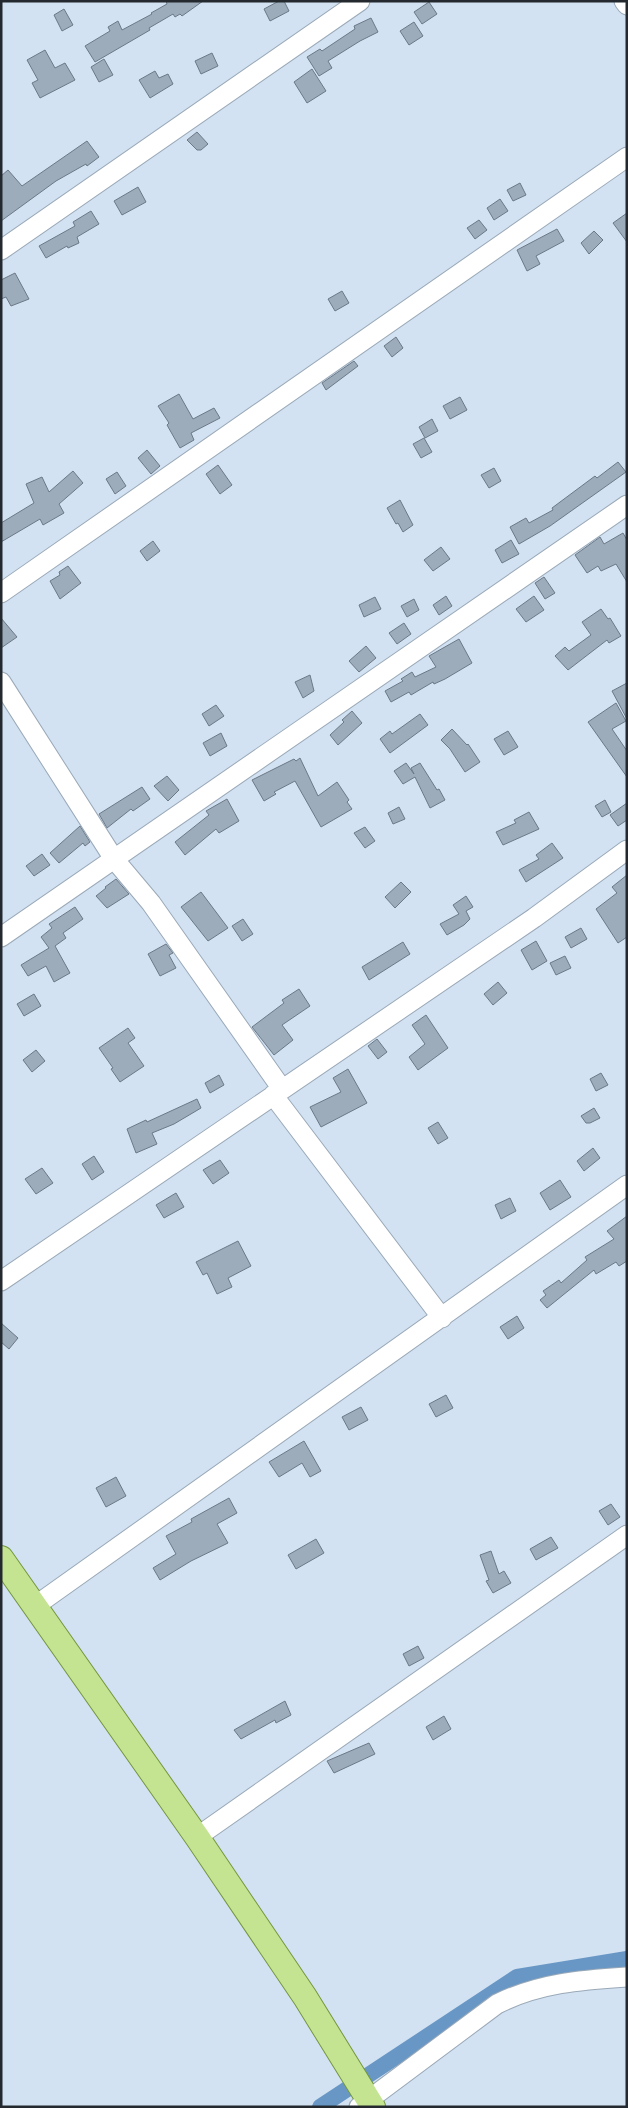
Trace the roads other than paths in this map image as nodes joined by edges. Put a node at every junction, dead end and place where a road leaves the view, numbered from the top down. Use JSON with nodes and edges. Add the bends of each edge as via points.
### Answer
{"nodes":[{"id":1,"x":360,"y":1,"type":"edge"},
{"id":2,"x":624,"y":1,"type":"edge"},
{"id":3,"x":627,"y":5,"type":"edge"},
{"id":4,"x":627,"y":157,"type":"edge"},
{"id":5,"x":1,"y":250,"type":"edge"},
{"id":6,"x":627,"y":505,"type":"edge"},
{"id":7,"x":1,"y":593,"type":"edge"},
{"id":8,"x":1,"y":682,"type":"edge"},
{"id":9,"x":627,"y":850,"type":"edge"},
{"id":10,"x":114,"y":859,"type":"junction"},
{"id":11,"x":1,"y":937,"type":"edge"},
{"id":12,"x":278,"y":1092,"type":"junction"},
{"id":13,"x":627,"y":1186,"type":"edge"},
{"id":14,"x":1,"y":1281,"type":"edge"},
{"id":15,"x":442,"y":1318,"type":"junction"},
{"id":16,"x":627,"y":1536,"type":"edge"},
{"id":17,"x":1,"y":1558,"type":"edge"},
{"id":18,"x":35,"y":1606,"type":"junction"},
{"id":19,"x":197,"y":1836,"type":"junction"},
{"id":20,"x":627,"y":1977,"type":"edge"},
{"id":21,"x":367,"y":2105,"type":"edge"}],
"edges":[{"from":1,"to":5,"type":"street"},
{"from":2,"to":3,"type":"street"},
{"from":4,"to":7,"type":"street"},
{"from":6,"to":10,"type":"street"},
{"from":8,"to":10,"type":"street"},
{"from":9,"to":12,"type":"street","via":[[534,918]]},
{"from":10,"to":11,"type":"street"},
{"from":10,"to":12,"type":"street","via":[[152,903]]},
{"from":12,"to":14,"type":"street"},
{"from":12,"to":15,"type":"street"},
{"from":13,"to":15,"type":"street"},
{"from":15,"to":18,"type":"street"},
{"from":16,"to":19,"type":"street"},
{"from":17,"to":18,"type":"main road"},
{"from":18,"to":19,"type":"main road"},
{"from":19,"to":21,"type":"main road","via":[[304,1998]]},
{"from":20,"to":21,"type":"street","via":[[551,1984],[518,1994],[453,2036]]}]}
